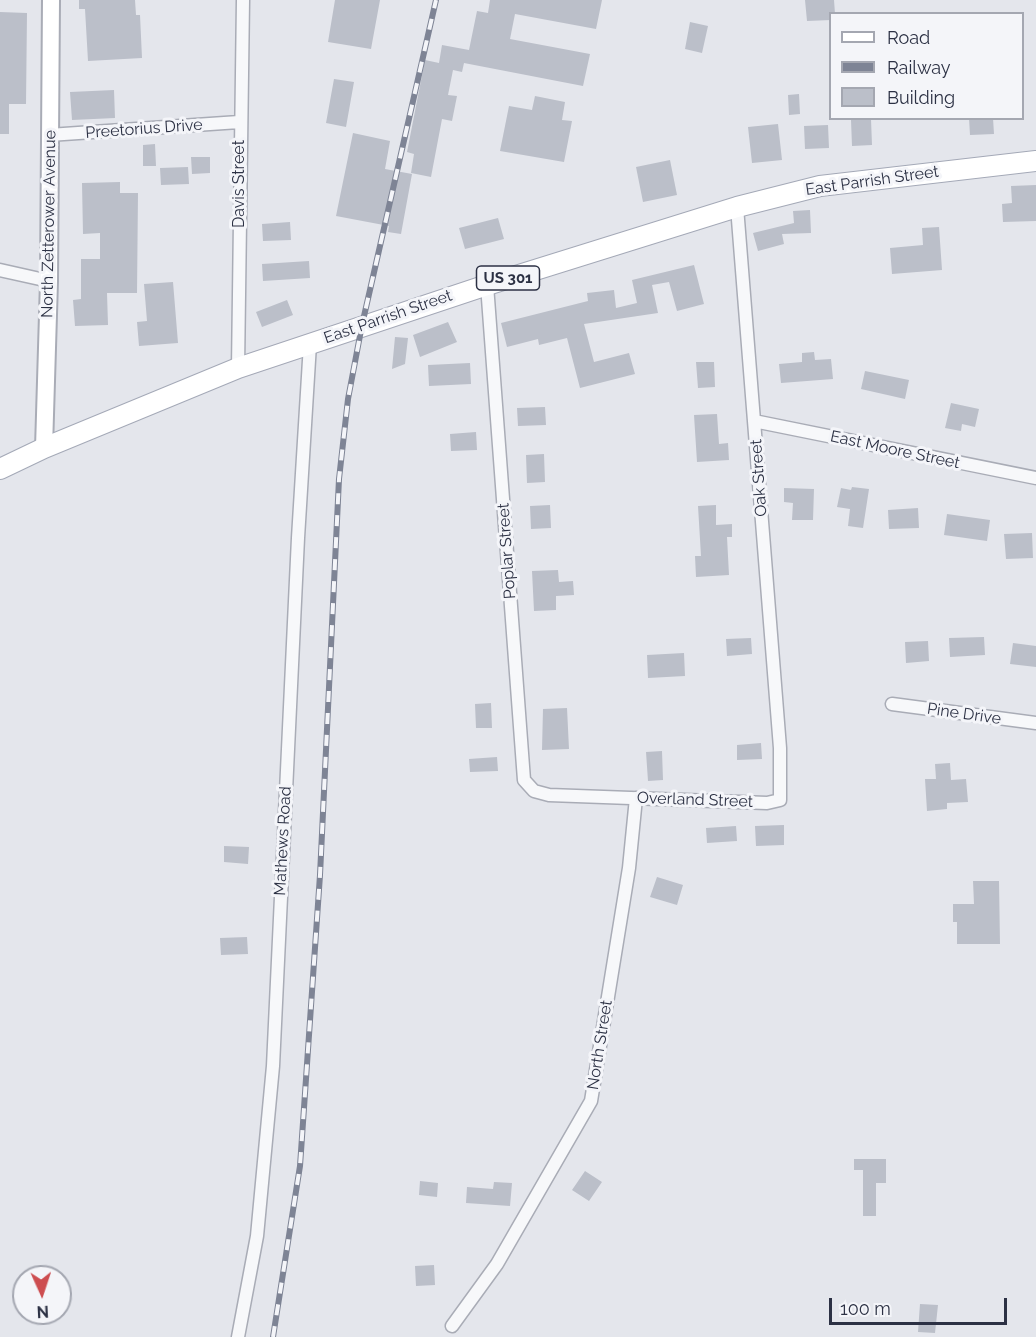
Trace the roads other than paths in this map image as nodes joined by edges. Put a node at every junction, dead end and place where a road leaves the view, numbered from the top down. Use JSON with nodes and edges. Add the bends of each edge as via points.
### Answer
{"nodes":[{"id":1,"x":51,"y":0,"type":"edge"},
{"id":2,"x":243,"y":0,"type":"edge"},
{"id":3,"x":239,"y":122,"type":"junction"},
{"id":4,"x":50,"y":135,"type":"junction"},
{"id":5,"x":1036,"y":161,"type":"edge"},
{"id":6,"x":736,"y":207,"type":"junction"},
{"id":7,"x":0,"y":270,"type":"edge"},
{"id":8,"x":49,"y":281,"type":"junction"},
{"id":9,"x":487,"y":285,"type":"junction"},
{"id":10,"x":310,"y":344,"type":"junction"},
{"id":11,"x":238,"y":368,"type":"junction"},
{"id":12,"x":754,"y":421,"type":"junction"},
{"id":13,"x":44,"y":448,"type":"junction"},
{"id":14,"x":0,"y":470,"type":"edge"},
{"id":15,"x":1036,"y":478,"type":"edge"},
{"id":16,"x":892,"y":704,"type":"dead end"},
{"id":17,"x":1036,"y":723,"type":"edge"},
{"id":18,"x":780,"y":748,"type":"joint"},
{"id":19,"x":558,"y":795,"type":"joint"},
{"id":20,"x":636,"y":798,"type":"junction"},
{"id":21,"x":452,"y":1326,"type":"dead end"},
{"id":22,"x":238,"y":1337,"type":"edge"}],
"edges":[{"from":1,"to":4,"type":"street","name":"North Zetterower Avenue"},
{"from":2,"to":3,"type":"street","name":"Davis Street"},
{"from":3,"to":4,"type":"street","name":"Preetorius Drive"},
{"from":3,"to":11,"type":"street","name":"Davis Street"},
{"from":4,"to":8,"type":"street","name":"North Zetterower Avenue"},
{"from":5,"to":6,"type":"main road","name":"East Parrish Street","number":"US 301","via":[[820,186]]},
{"from":6,"to":9,"type":"main road","name":"East Parrish Street","number":"US 301"},
{"from":6,"to":12,"type":"street","name":"Oak Street"},
{"from":7,"to":8,"type":"street"},
{"from":8,"to":13,"type":"street","name":"North Zetterower Avenue"},
{"from":9,"to":10,"type":"main road","name":"East Parrish Street","number":"US 301"},
{"from":9,"to":19,"type":"street","name":"Poplar Street","via":[[524,780],[534,790]]},
{"from":10,"to":11,"type":"main road","name":"East Parrish Street","number":"US 301"},
{"from":10,"to":22,"type":"street","name":"Mathews Road","via":[[273,1066],[257,1236]]},
{"from":11,"to":13,"type":"main road","name":"East Parrish Street","number":"US 301"},
{"from":12,"to":15,"type":"street","name":"East Moore Street"},
{"from":12,"to":18,"type":"street","name":"Oak Street"},
{"from":13,"to":14,"type":"main road","name":"East Parrish Street","number":"US 301"},
{"from":16,"to":17,"type":"street","name":"Pine Drive"},
{"from":18,"to":20,"type":"street","name":"Overland Street","via":[[780,800],[767,803]]},
{"from":19,"to":20,"type":"street","name":"Overland Street"},
{"from":20,"to":21,"type":"street","name":"North Street","via":[[629,868],[591,1101],[497,1264]]}]}
